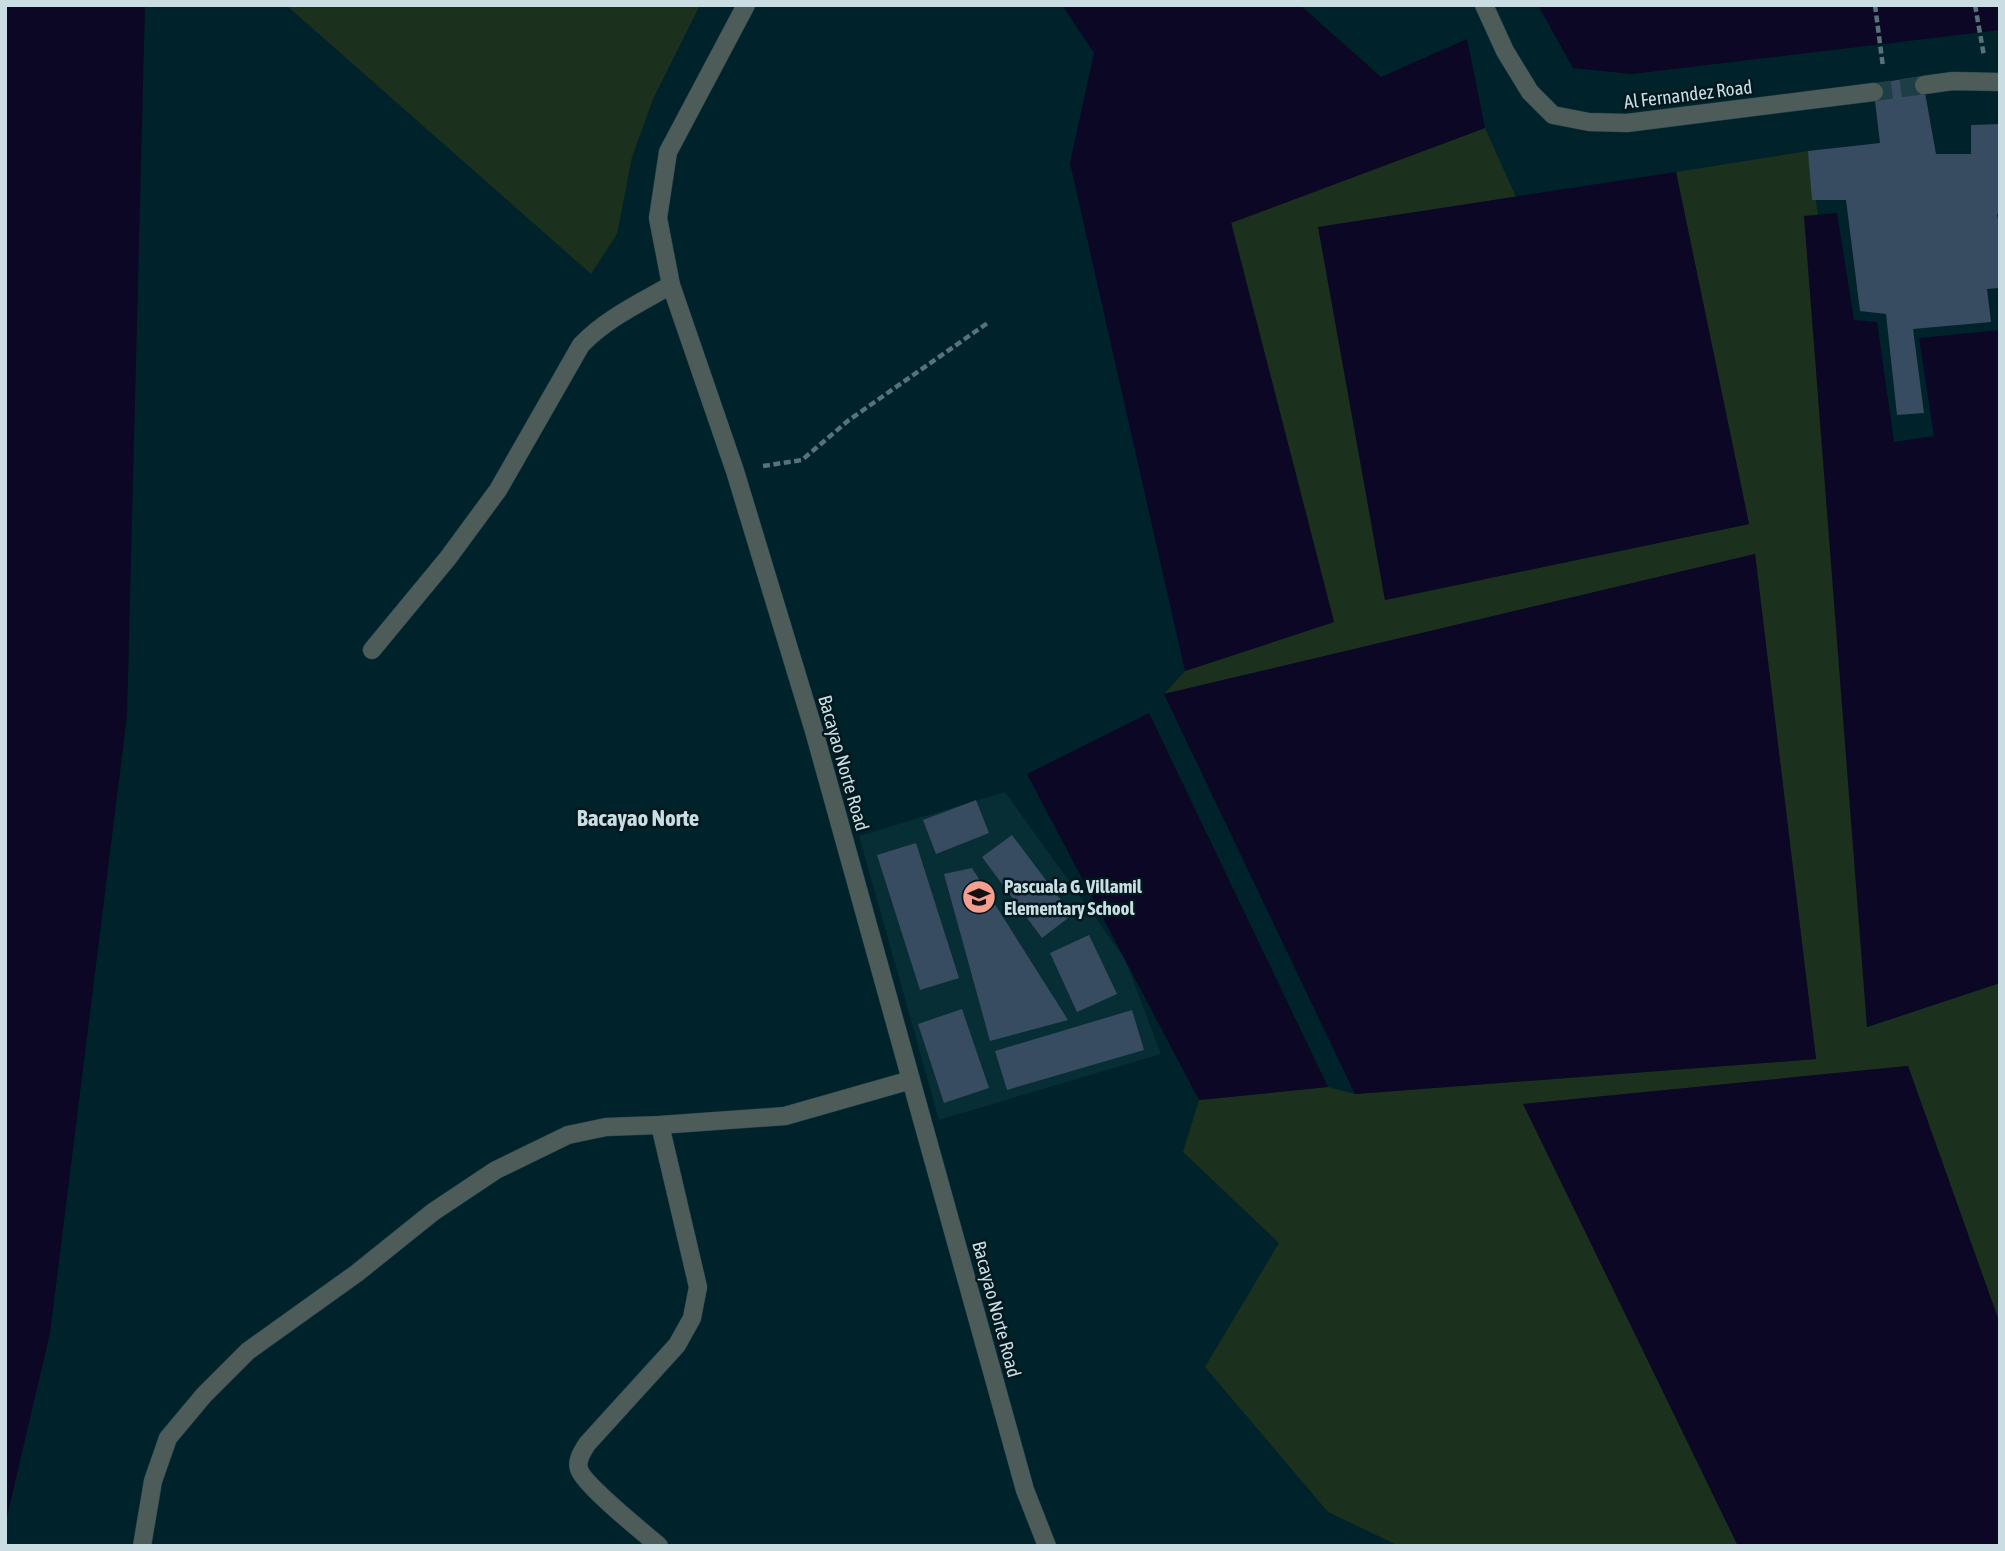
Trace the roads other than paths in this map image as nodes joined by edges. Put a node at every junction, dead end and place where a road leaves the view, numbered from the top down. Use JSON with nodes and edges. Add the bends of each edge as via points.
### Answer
{"nodes":[{"id":1,"x":746,"y":5,"type":"edge"},
{"id":2,"x":1484,"y":5,"type":"edge"},
{"id":3,"x":1994,"y":82,"type":"edge"},
{"id":4,"x":1879,"y":85,"type":"tunnel mouth"},
{"id":5,"x":1924,"y":85,"type":"tunnel mouth"},
{"id":6,"x":671,"y":285,"type":"junction"},
{"id":7,"x":372,"y":650,"type":"dead end"},
{"id":8,"x":911,"y":1080,"type":"junction"},
{"id":9,"x":660,"y":1125,"type":"junction"},
{"id":10,"x":142,"y":1546,"type":"edge"},
{"id":11,"x":659,"y":1546,"type":"edge"},
{"id":12,"x":1047,"y":1546,"type":"edge"}],
"edges":[{"from":1,"to":6,"type":"street","name":"Bacayao Norte Road","via":[[668,152],[658,218]]},
{"from":2,"to":4,"type":"street","name":"Al Fernandez Road","via":[[1530,92],[1553,115],[1627,123]]},
{"from":3,"to":5,"type":"street"},
{"from":6,"to":7,"type":"street","via":[[609,320],[581,345],[498,490]]},
{"from":6,"to":8,"type":"street","name":"Bacayao Norte Road","via":[[735,471],[814,732]]},
{"from":8,"to":9,"type":"street","via":[[785,1116]]},
{"from":8,"to":12,"type":"street","name":"Bacayao Norte Road","via":[[1025,1490]]},
{"from":9,"to":10,"type":"street","via":[[606,1127],[568,1135],[496,1170],[248,1351],[168,1438],[153,1481]]},
{"from":9,"to":11,"type":"street","via":[[698,1287],[692,1318],[677,1345],[579,1457],[579,1469],[588,1483]]}]}
